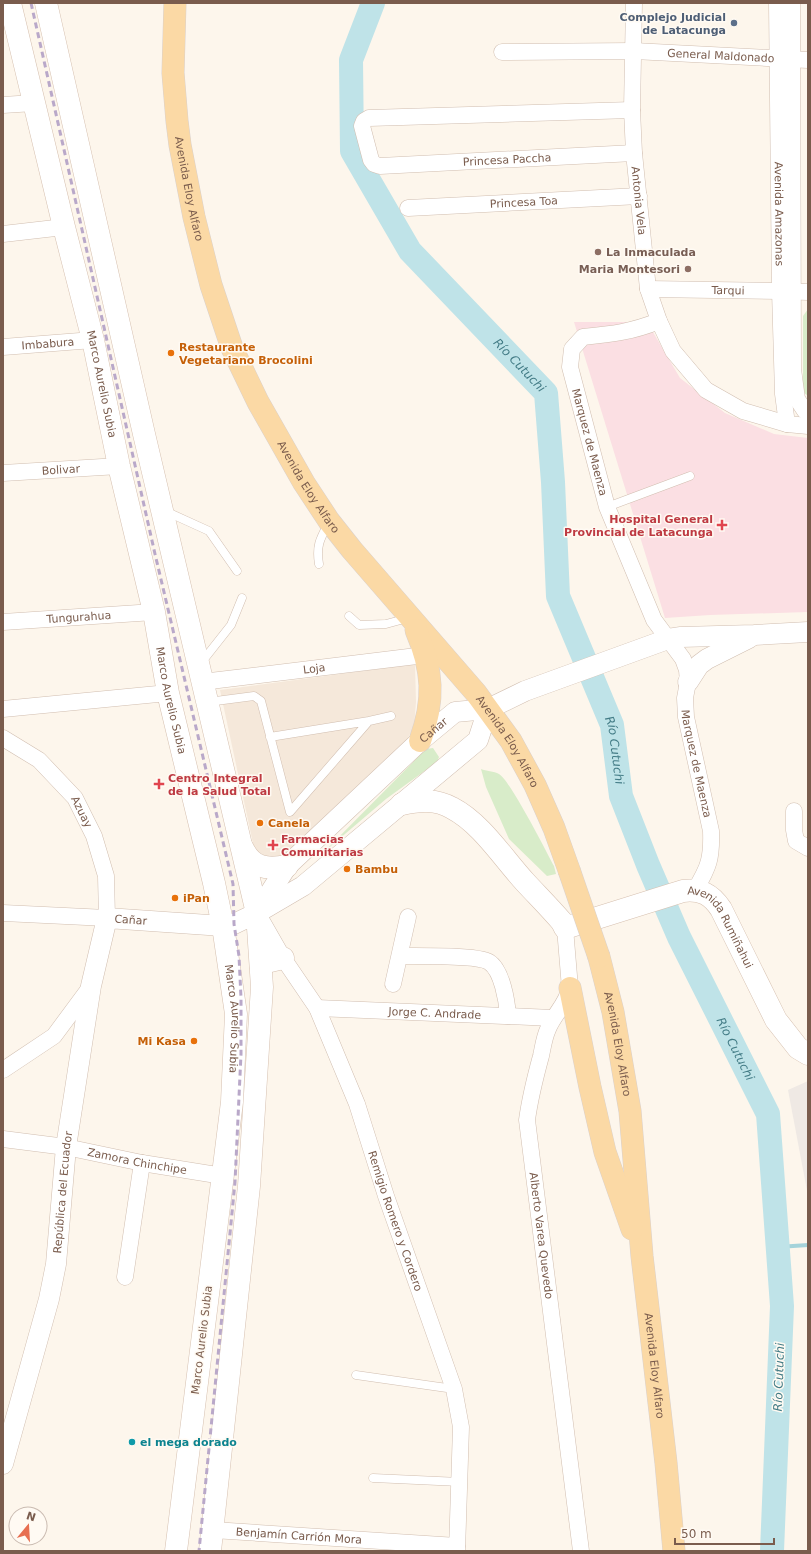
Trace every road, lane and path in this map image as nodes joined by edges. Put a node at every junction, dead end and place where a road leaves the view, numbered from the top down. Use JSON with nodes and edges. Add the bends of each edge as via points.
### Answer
{"nodes":[{"id":1,"x":46,"y":3,"type":"edge"},
{"id":2,"x":175,"y":3,"type":"edge"},
{"id":3,"x":634,"y":3,"type":"edge"},
{"id":4,"x":777,"y":3,"type":"edge"},
{"id":5,"x":792,"y":3,"type":"edge"},
{"id":6,"x":9,"y":12,"type":"edge"},
{"id":7,"x":634,"y":51,"type":"junction"},
{"id":8,"x":502,"y":52,"type":"dead end"},
{"id":9,"x":793,"y":60,"type":"edge"},
{"id":10,"x":34,"y":102,"type":"junction"},
{"id":11,"x":3,"y":105,"type":"edge"},
{"id":12,"x":632,"y":110,"type":"junction"},
{"id":13,"x":634,"y":153,"type":"junction"},
{"id":14,"x":639,"y":196,"type":"junction"},
{"id":15,"x":408,"y":208,"type":"dead end"},
{"id":16,"x":64,"y":227,"type":"junction"},
{"id":17,"x":3,"y":234,"type":"edge"},
{"id":18,"x":648,"y":289,"type":"junction"},
{"id":19,"x":794,"y":292,"type":"edge"},
{"id":20,"x":659,"y":322,"type":"junction"},
{"id":21,"x":93,"y":340,"type":"junction"},
{"id":22,"x":3,"y":347,"type":"edge"},
{"id":23,"x":807,"y":416,"type":"edge"},
{"id":24,"x":787,"y":424,"type":"junction"},
{"id":25,"x":119,"y":466,"type":"junction"},
{"id":26,"x":3,"y":473,"type":"edge"},
{"id":27,"x":690,"y":476,"type":"dead end"},
{"id":28,"x":607,"y":507,"type":"junction"},
{"id":29,"x":162,"y":509,"type":"junction"},
{"id":30,"x":329,"y":521,"type":"junction"},
{"id":31,"x":319,"y":564,"type":"dead end"},
{"id":32,"x":237,"y":571,"type":"dead end"},
{"id":33,"x":242,"y":598,"type":"dead end"},
{"id":34,"x":154,"y":612,"type":"junction"},
{"id":35,"x":349,"y":616,"type":"dead end"},
{"id":36,"x":411,"y":617,"type":"junction"},
{"id":37,"x":3,"y":622,"type":"edge"},
{"id":38,"x":808,"y":632,"type":"edge"},
{"id":39,"x":754,"y":636,"type":"junction"},
{"id":40,"x":660,"y":642,"type":"junction"},
{"id":41,"x":425,"y":655,"type":"junction"},
{"id":42,"x":688,"y":682,"type":"junction"},
{"id":43,"x":203,"y":684,"type":"junction"},
{"id":44,"x":168,"y":693,"type":"junction"},
{"id":45,"x":3,"y":709,"type":"edge"},
{"id":46,"x":488,"y":709,"type":"junction"},
{"id":47,"x":391,"y":716,"type":"dead end"},
{"id":48,"x":369,"y":721,"type":"junction"},
{"id":49,"x":270,"y":737,"type":"junction"},
{"id":50,"x":3,"y":738,"type":"edge"},
{"id":51,"x":420,"y":741,"type":"junction"},
{"id":52,"x":402,"y":804,"type":"junction"},
{"id":53,"x":794,"y":811,"type":"dead end"},
{"id":54,"x":242,"y":847,"type":"junction"},
{"id":55,"x":808,"y":848,"type":"edge"},
{"id":56,"x":287,"y":866,"type":"junction"},
{"id":57,"x":695,"y":890,"type":"junction"},
{"id":58,"x":3,"y":913,"type":"edge"},
{"id":59,"x":257,"y":913,"type":"junction"},
{"id":60,"x":408,"y":917,"type":"dead end"},
{"id":61,"x":107,"y":918,"type":"junction"},
{"id":62,"x":223,"y":926,"type":"junction"},
{"id":63,"x":565,"y":928,"type":"junction"},
{"id":64,"x":400,"y":956,"type":"junction"},
{"id":65,"x":283,"y":958,"type":"junction"},
{"id":66,"x":261,"y":967,"type":"junction"},
{"id":67,"x":393,"y":984,"type":"dead end"},
{"id":68,"x":90,"y":986,"type":"junction"},
{"id":69,"x":570,"y":988,"type":"junction"},
{"id":70,"x":318,"y":1008,"type":"junction"},
{"id":71,"x":508,"y":1016,"type":"junction"},
{"id":72,"x":552,"y":1018,"type":"junction"},
{"id":73,"x":808,"y":1054,"type":"edge"},
{"id":74,"x":3,"y":1070,"type":"edge"},
{"id":75,"x":3,"y":1139,"type":"edge"},
{"id":76,"x":66,"y":1147,"type":"junction"},
{"id":77,"x":142,"y":1163,"type":"junction"},
{"id":78,"x":223,"y":1176,"type":"junction"},
{"id":79,"x":642,"y":1256,"type":"junction"},
{"id":80,"x":125,"y":1277,"type":"dead end"},
{"id":81,"x":356,"y":1375,"type":"dead end"},
{"id":82,"x":454,"y":1390,"type":"junction"},
{"id":83,"x":3,"y":1464,"type":"edge"},
{"id":84,"x":373,"y":1478,"type":"dead end"},
{"id":85,"x":460,"y":1482,"type":"junction"},
{"id":86,"x":211,"y":1540,"type":"edge"},
{"id":87,"x":457,"y":1549,"type":"edge"},
{"id":88,"x":176,"y":1551,"type":"edge"},
{"id":89,"x":581,"y":1551,"type":"edge"},
{"id":90,"x":674,"y":1551,"type":"edge"}],
"edges":[{"from":1,"to":29,"type":"main road"},
{"from":2,"to":30,"type":"main road","name":"Avenida Eloy Alfaro","via":[[173,73],[177,121],[194,217],[212,285],[232,348],[258,402]]},
{"from":3,"to":7,"type":"street","name":"Antonia Vela"},
{"from":4,"to":9,"type":"street","name":"Avenida Amazonas"},
{"from":5,"to":9,"type":"street","name":"Avenida Amazonas"},
{"from":6,"to":10,"type":"main road","name":"Marco Aurelio Subia"},
{"from":7,"to":8,"type":"street","name":"General Maldonado"},
{"from":7,"to":9,"type":"street","name":"General Maldonado"},
{"from":7,"to":12,"type":"street","name":"Antonia Vela"},
{"from":9,"to":19,"type":"street","name":"Avenida Amazonas"},
{"from":10,"to":11,"type":"street"},
{"from":10,"to":16,"type":"main road","name":"Marco Aurelio Subia"},
{"from":12,"to":13,"type":"street","name":"Antonia Vela"},
{"from":12,"to":13,"type":"street","name":"Princesa Paccha","via":[[368,118],[362,126],[371,160],[380,166]]},
{"from":13,"to":14,"type":"street","name":"Antonia Vela"},
{"from":14,"to":15,"type":"street","name":"Princesa Toa"},
{"from":14,"to":18,"type":"street","name":"Antonia Vela"},
{"from":16,"to":17,"type":"street"},
{"from":16,"to":21,"type":"main road","name":"Marco Aurelio Subia"},
{"from":18,"to":19,"type":"street","name":"Tarqui"},
{"from":18,"to":20,"type":"street","name":"Antonia Vela"},
{"from":19,"to":23,"type":"street","name":"Avenida Amazonas","via":[[793,369],[797,399]]},
{"from":19,"to":24,"type":"street","name":"Avenida Amazonas","via":[[783,394]]},
{"from":20,"to":24,"type":"street","name":"Antonia Vela","via":[[673,351],[706,390],[742,411]]},
{"from":20,"to":28,"type":"street","name":"Marquez de Maenza","via":[[620,334],[583,336],[572,349],[570,367]]},
{"from":21,"to":22,"type":"street","name":"Imbabura"},
{"from":21,"to":25,"type":"main road","name":"Marco Aurelio Subia"},
{"from":23,"to":24,"type":"street","name":"Antonia Vela"},
{"from":25,"to":26,"type":"street","name":"Bolivar"},
{"from":25,"to":34,"type":"main road","name":"Marco Aurelio Subia"},
{"from":27,"to":28,"type":"lane"},
{"from":28,"to":40,"type":"street","name":"Marquez de Maenza","via":[[654,620]]},
{"from":29,"to":32,"type":"lane","via":[[209,531]]},
{"from":29,"to":43,"type":"main road"},
{"from":30,"to":31,"type":"lane","via":[[318,543]]},
{"from":30,"to":36,"type":"main road","name":"Avenida Eloy Alfaro"},
{"from":33,"to":43,"type":"lane"},
{"from":34,"to":37,"type":"street","name":"Tungurahua"},
{"from":34,"to":44,"type":"main road","name":"Marco Aurelio Subia"},
{"from":35,"to":36,"type":"lane","via":[[359,625],[386,624]]},
{"from":36,"to":41,"type":"main road"},
{"from":36,"to":46,"type":"main road","name":"Avenida Eloy Alfaro"},
{"from":38,"to":39,"type":"street"},
{"from":39,"to":40,"type":"street","via":[[681,637]]},
{"from":39,"to":42,"type":"street","via":[[707,659],[699,665]]},
{"from":40,"to":42,"type":"street","name":"Marquez de Maenza","via":[[683,659]]},
{"from":40,"to":46,"type":"street","via":[[525,691]]},
{"from":41,"to":43,"type":"street","name":"Loja"},
{"from":41,"to":51,"type":"main road","via":[[430,708]]},
{"from":42,"to":57,"type":"street","name":"Marquez de Maenza","via":[[685,698],[686,718],[711,830],[712,847],[706,872]]},
{"from":43,"to":49,"type":"lane","via":[[254,696],[261,701]]},
{"from":43,"to":54,"type":"main road"},
{"from":44,"to":45,"type":"street"},
{"from":44,"to":62,"type":"main road","name":"Marco Aurelio Subia"},
{"from":46,"to":51,"type":"street","name":"Cañar","via":[[455,712]]},
{"from":46,"to":52,"type":"street","name":"Cañar","via":[[478,740]]},
{"from":46,"to":79,"type":"main road","name":"Avenida Eloy Alfaro","bridge":true,"via":[[511,741],[535,785],[554,828],[599,957],[613,1012],[630,1111]]},
{"from":47,"to":48,"type":"lane"},
{"from":48,"to":49,"type":"lane"},
{"from":48,"to":49,"type":"lane","via":[[290,812]]},
{"from":50,"to":61,"type":"street","name":"Azuay","via":[[39,760],[75,798],[94,836],[106,876]]},
{"from":51,"to":56,"type":"street","name":"Cañar"},
{"from":52,"to":59,"type":"street","name":"Cañar","via":[[303,886]]},
{"from":52,"to":63,"type":"main road","via":[[421,800],[436,802],[463,814],[493,844]]},
{"from":53,"to":55,"type":"street","via":[[796,841]]},
{"from":54,"to":56,"type":"main road","via":[[247,858],[263,866]]},
{"from":54,"to":59,"type":"main road"},
{"from":56,"to":59,"type":"street","name":"Cañar"},
{"from":57,"to":63,"type":"main road","name":"Avenida Rumiñahui","via":[[683,891]]},
{"from":57,"to":73,"type":"main road","name":"Avenida Rumiñahui","via":[[711,897],[721,909],[776,1020],[798,1048]]},
{"from":58,"to":61,"type":"street","name":"Cañar"},
{"from":59,"to":62,"type":"street","name":"Cañar","via":[[234,924]]},
{"from":59,"to":65,"type":"street","name":"Remigio Romero y Cordero"},
{"from":59,"to":66,"type":"main road"},
{"from":60,"to":64,"type":"street"},
{"from":61,"to":62,"type":"street","name":"Cañar"},
{"from":61,"to":68,"type":"street","name":"República del Ecuador"},
{"from":62,"to":78,"type":"main road","name":"Marco Aurelio Subia","via":[[236,1014],[232,1102]]},
{"from":63,"to":69,"type":"street","name":"Alberto Varea Quevedo"},
{"from":64,"to":67,"type":"street"},
{"from":64,"to":71,"type":"street","via":[[476,958],[489,962],[498,971]]},
{"from":65,"to":66,"type":"main road","via":[[266,962]]},
{"from":65,"to":70,"type":"street","name":"Remigio Romero y Cordero"},
{"from":66,"to":86,"type":"main road","via":[[262,987],[249,1186]]},
{"from":68,"to":74,"type":"street","via":[[54,1036]]},
{"from":68,"to":76,"type":"street","name":"República del Ecuador"},
{"from":69,"to":72,"type":"street","name":"Alberto Varea Quevedo","via":[[564,1005]]},
{"from":69,"to":79,"type":"main road","via":[[605,1152]]},
{"from":70,"to":71,"type":"street","name":"Jorge C. Andrade"},
{"from":70,"to":82,"type":"street","name":"Remigio Romero y Cordero","via":[[357,1104],[386,1196]]},
{"from":71,"to":72,"type":"street","name":"Jorge C. Andrade"},
{"from":72,"to":89,"type":"street","name":"Alberto Varea Quevedo","via":[[534,1080],[527,1120]]},
{"from":75,"to":76,"type":"street","name":"Zamora Chinchipe"},
{"from":76,"to":77,"type":"street","name":"Zamora Chinchipe"},
{"from":76,"to":83,"type":"street","name":"República del Ecuador","via":[[56,1264],[49,1300]]},
{"from":77,"to":78,"type":"street","name":"Zamora Chinchipe"},
{"from":77,"to":80,"type":"street"},
{"from":78,"to":88,"type":"main road","name":"Marco Aurelio Subia"},
{"from":79,"to":90,"type":"main road","name":"Avenida Eloy Alfaro"},
{"from":81,"to":82,"type":"lane"},
{"from":82,"to":85,"type":"street","name":"Remigio Romero y Cordero","via":[[461,1427]]},
{"from":84,"to":85,"type":"lane"},
{"from":85,"to":87,"type":"street","name":"Remigio Romero y Cordero"},
{"from":86,"to":87,"type":"street","name":"Benjamín Carrión Mora"}]}
